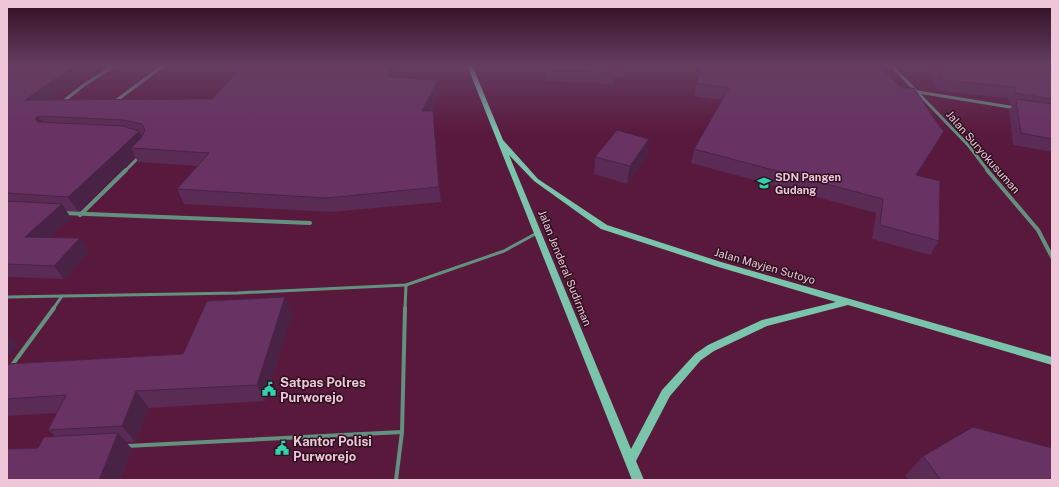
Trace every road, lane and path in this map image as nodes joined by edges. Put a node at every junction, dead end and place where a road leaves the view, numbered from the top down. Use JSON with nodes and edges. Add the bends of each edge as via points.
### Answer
{"nodes":[{"id":1,"x":81,"y":88,"type":"edge"},
{"id":2,"x":133,"y":88,"type":"edge"},
{"id":3,"x":478,"y":88,"type":"edge"},
{"id":4,"x":914,"y":88,"type":"edge"},
{"id":5,"x":918,"y":92,"type":"junction"},
{"id":6,"x":119,"y":104,"type":"edge"},
{"id":7,"x":72,"y":105,"type":"edge"},
{"id":8,"x":1022,"y":109,"type":"edge"},
{"id":9,"x":499,"y":140,"type":"junction"},
{"id":10,"x":142,"y":154,"type":"edge"},
{"id":11,"x":57,"y":213,"type":"edge"},
{"id":12,"x":80,"y":215,"type":"junction"},
{"id":13,"x":310,"y":223,"type":"dead end"},
{"id":14,"x":537,"y":233,"type":"junction"},
{"id":15,"x":1052,"y":257,"type":"edge"},
{"id":16,"x":406,"y":285,"type":"junction"},
{"id":17,"x":62,"y":296,"type":"junction"},
{"id":18,"x":7,"y":297,"type":"edge"},
{"id":19,"x":847,"y":302,"type":"junction"},
{"id":20,"x":1052,"y":361,"type":"edge"},
{"id":21,"x":7,"y":372,"type":"edge"},
{"id":22,"x":402,"y":432,"type":"junction"},
{"id":23,"x":125,"y":446,"type":"dead end"},
{"id":24,"x":630,"y":461,"type":"junction"},
{"id":25,"x":396,"y":480,"type":"edge"},
{"id":26,"x":638,"y":480,"type":"edge"}],
"edges":[{"from":1,"to":7,"type":"street","via":[[64,102]]},
{"from":2,"to":6,"type":"street","via":[[111,104]]},
{"from":3,"to":9,"type":"main road","name":"Jalan Jenderal Sudirman"},
{"from":4,"to":5,"type":"street","name":"Jalan Suryokusuman"},
{"from":5,"to":8,"type":"street"},
{"from":5,"to":15,"type":"street","name":"Jalan Suryokusuman","via":[[970,146],[980,162],[1038,230]]},
{"from":9,"to":14,"type":"main road","name":"Jalan Jenderal Sudirman"},
{"from":9,"to":19,"type":"main road","name":"Jalan Mayjen Sutoyo","via":[[536,180],[604,227]]},
{"from":10,"to":12,"type":"street"},
{"from":11,"to":12,"type":"street"},
{"from":12,"to":13,"type":"street"},
{"from":14,"to":16,"type":"lane","via":[[504,251]]},
{"from":14,"to":24,"type":"main road","name":"Jalan Jenderal Sudirman"},
{"from":16,"to":17,"type":"lane","via":[[237,293]]},
{"from":16,"to":22,"type":"lane"},
{"from":17,"to":18,"type":"lane"},
{"from":17,"to":21,"type":"lane"},
{"from":19,"to":20,"type":"main road","name":"Jalan Mayjen Sutoyo"},
{"from":19,"to":24,"type":"main road","via":[[765,323],[711,348],[698,357],[666,393]]},
{"from":22,"to":23,"type":"lane"},
{"from":22,"to":25,"type":"lane"},
{"from":24,"to":26,"type":"main road","name":"Jalan Jenderal Sudirman"}]}
